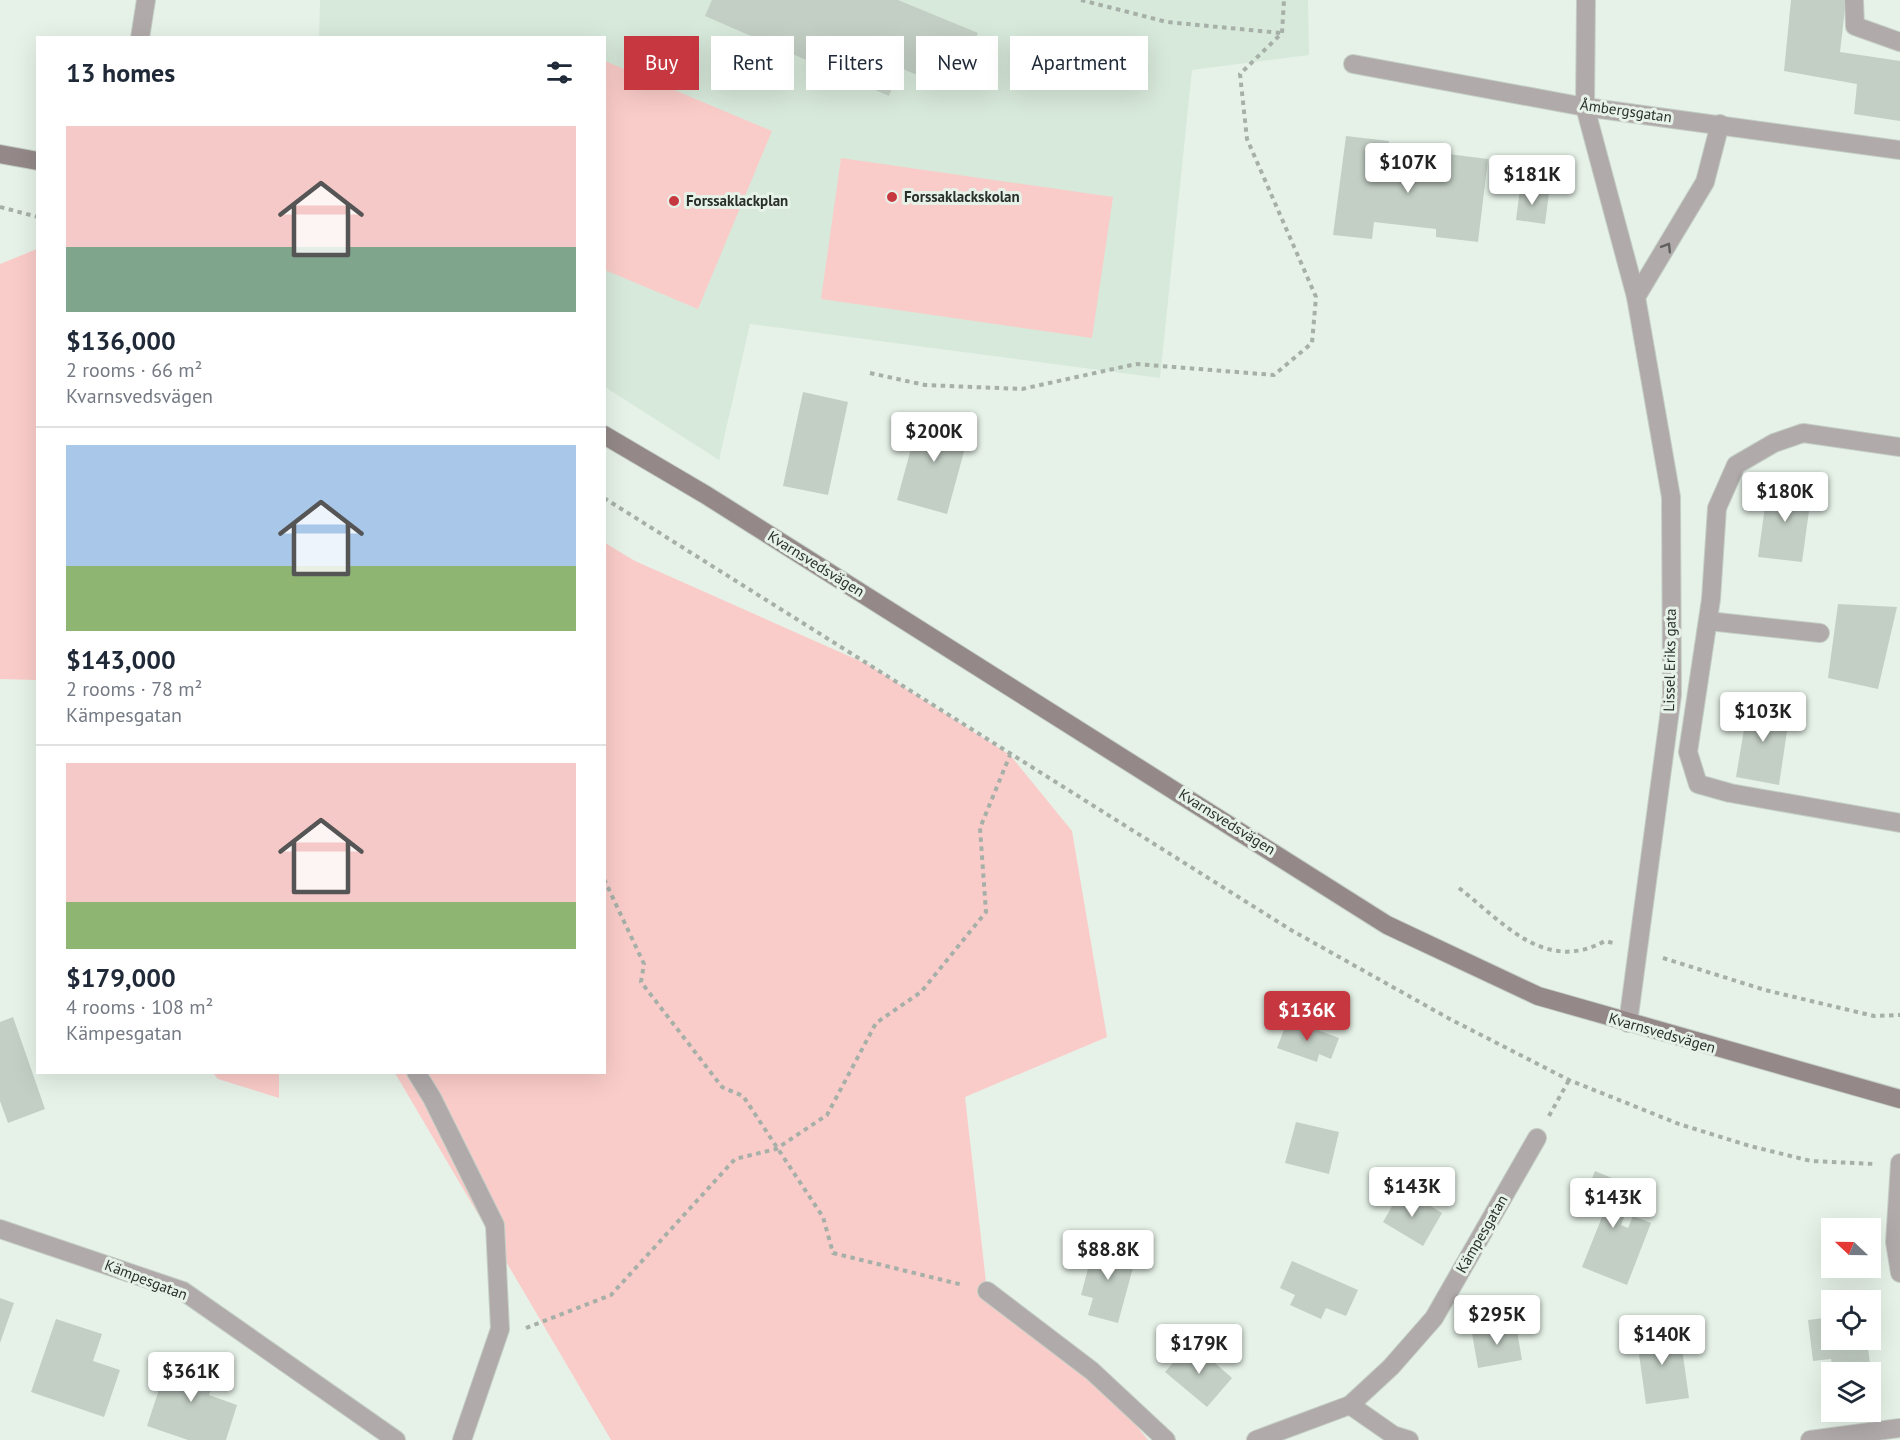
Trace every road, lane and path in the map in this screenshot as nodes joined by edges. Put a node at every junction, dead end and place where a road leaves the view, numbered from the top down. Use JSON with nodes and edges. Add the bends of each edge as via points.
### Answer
{"nodes":[{"id":1,"x":146,"y":0,"type":"edge"},
{"id":2,"x":1081,"y":0,"type":"edge"},
{"id":3,"x":1284,"y":0,"type":"edge"},
{"id":4,"x":1586,"y":0,"type":"edge"},
{"id":5,"x":1854,"y":0,"type":"edge"},
{"id":6,"x":1282,"y":33,"type":"junction"},
{"id":7,"x":140,"y":36,"type":"edge"},
{"id":8,"x":1900,"y":42,"type":"edge"},
{"id":9,"x":1353,"y":64,"type":"dead end"},
{"id":10,"x":1585,"y":106,"type":"junction"},
{"id":11,"x":1720,"y":124,"type":"junction"},
{"id":12,"x":1900,"y":150,"type":"edge"},
{"id":13,"x":0,"y":154,"type":"edge"},
{"id":14,"x":36,"y":161,"type":"edge"},
{"id":15,"x":0,"y":207,"type":"edge"},
{"id":16,"x":36,"y":216,"type":"edge"},
{"id":17,"x":1636,"y":297,"type":"junction"},
{"id":18,"x":870,"y":373,"type":"dead end"},
{"id":19,"x":606,"y":436,"type":"edge"},
{"id":20,"x":1900,"y":447,"type":"edge"},
{"id":21,"x":606,"y":499,"type":"edge"},
{"id":22,"x":1708,"y":621,"type":"junction"},
{"id":23,"x":1820,"y":633,"type":"dead end"},
{"id":24,"x":1010,"y":755,"type":"junction"},
{"id":25,"x":1900,"y":823,"type":"edge"},
{"id":26,"x":606,"y":883,"type":"edge"},
{"id":27,"x":1460,"y":888,"type":"dead end"},
{"id":28,"x":1637,"y":950,"type":"junction"},
{"id":29,"x":1900,"y":1015,"type":"edge"},
{"id":30,"x":1628,"y":1023,"type":"junction"},
{"id":31,"x":417,"y":1074,"type":"edge"},
{"id":32,"x":1569,"y":1080,"type":"junction"},
{"id":33,"x":1900,"y":1099,"type":"edge"},
{"id":34,"x":1537,"y":1138,"type":"joint"},
{"id":35,"x":776,"y":1149,"type":"junction"},
{"id":36,"x":1900,"y":1164,"type":"edge"},
{"id":37,"x":0,"y":1229,"type":"edge"},
{"id":38,"x":1900,"y":1273,"type":"edge"},
{"id":39,"x":987,"y":1291,"type":"joint"},
{"id":40,"x":500,"y":1329,"type":"junction"},
{"id":41,"x":1350,"y":1406,"type":"junction"},
{"id":42,"x":1900,"y":1428,"type":"edge"},
{"id":43,"x":396,"y":1440,"type":"edge"},
{"id":44,"x":462,"y":1440,"type":"edge"},
{"id":45,"x":1166,"y":1440,"type":"edge"},
{"id":46,"x":1256,"y":1440,"type":"edge"},
{"id":47,"x":1409,"y":1440,"type":"edge"},
{"id":48,"x":1810,"y":1440,"type":"edge"}],
"edges":[{"from":1,"to":7,"type":"street"},
{"from":2,"to":6,"type":"path","via":[[1167,22]]},
{"from":3,"to":6,"type":"path"},
{"from":4,"to":10,"type":"street","name":"Lissel Eriks gata"},
{"from":5,"to":8,"type":"street","via":[[1855,26]]},
{"from":6,"to":18,"type":"path","via":[[1240,74],[1246,139],[1316,297],[1312,343],[1274,375],[1136,363],[1022,389],[925,385]]},
{"from":9,"to":10,"type":"street","name":"Åmbergsgatan"},
{"from":10,"to":11,"type":"street","name":"Åmbergsgatan"},
{"from":10,"to":17,"type":"street","name":"Lissel Eriks gata"},
{"from":11,"to":12,"type":"street","name":"Åmbergsgatan"},
{"from":17,"to":11,"type":"street","one_way":true,"via":[[1705,182]]},
{"from":13,"to":14,"type":"street"},
{"from":15,"to":16,"type":"path"},
{"from":17,"to":28,"type":"street","name":"Lissel Eriks gata","via":[[1671,497],[1672,695]]},
{"from":19,"to":30,"type":"street","name":"Kvarnsvedsvägen","via":[[726,507],[1387,925],[1538,996]]},
{"from":20,"to":22,"type":"street","via":[[1803,433],[1774,443],[1736,465],[1717,508]]},
{"from":21,"to":24,"type":"path"},
{"from":22,"to":23,"type":"street"},
{"from":22,"to":25,"type":"street","via":[[1688,752],[1698,784]]},
{"from":24,"to":32,"type":"path","via":[[1291,930]]},
{"from":24,"to":35,"type":"path","via":[[980,828],[986,912],[921,992],[876,1023],[827,1115]]},
{"from":26,"to":35,"type":"path","via":[[644,964],[641,982],[722,1087],[744,1096]]},
{"from":27,"to":28,"type":"path","via":[[1525,939],[1553,952],[1590,949],[1605,940]]},
{"from":28,"to":29,"type":"path","via":[[1874,1017]]},
{"from":28,"to":30,"type":"street","name":"Lissel Eriks gata"},
{"from":30,"to":33,"type":"street","name":"Kvarnsvedsvägen"},
{"from":31,"to":40,"type":"street","via":[[495,1225]]},
{"from":32,"to":34,"type":"path"},
{"from":32,"to":36,"type":"path","via":[[1679,1124],[1750,1146],[1811,1161]]},
{"from":34,"to":41,"type":"street","name":"Kämpesgatan","via":[[1434,1318]]},
{"from":35,"to":39,"type":"path","via":[[823,1217],[833,1253]]},
{"from":35,"to":40,"type":"path","via":[[735,1159],[611,1295],[523,1329]]},
{"from":36,"to":38,"type":"street","via":[[1895,1242]]},
{"from":37,"to":43,"type":"street","name":"Kämpesgatan","via":[[183,1291]]},
{"from":39,"to":45,"type":"street","via":[[1092,1371]]},
{"from":40,"to":44,"type":"street"},
{"from":41,"to":46,"type":"street","name":"Kämpesgatan"},
{"from":41,"to":47,"type":"street","via":[[1393,1435]]},
{"from":42,"to":48,"type":"street"}]}
